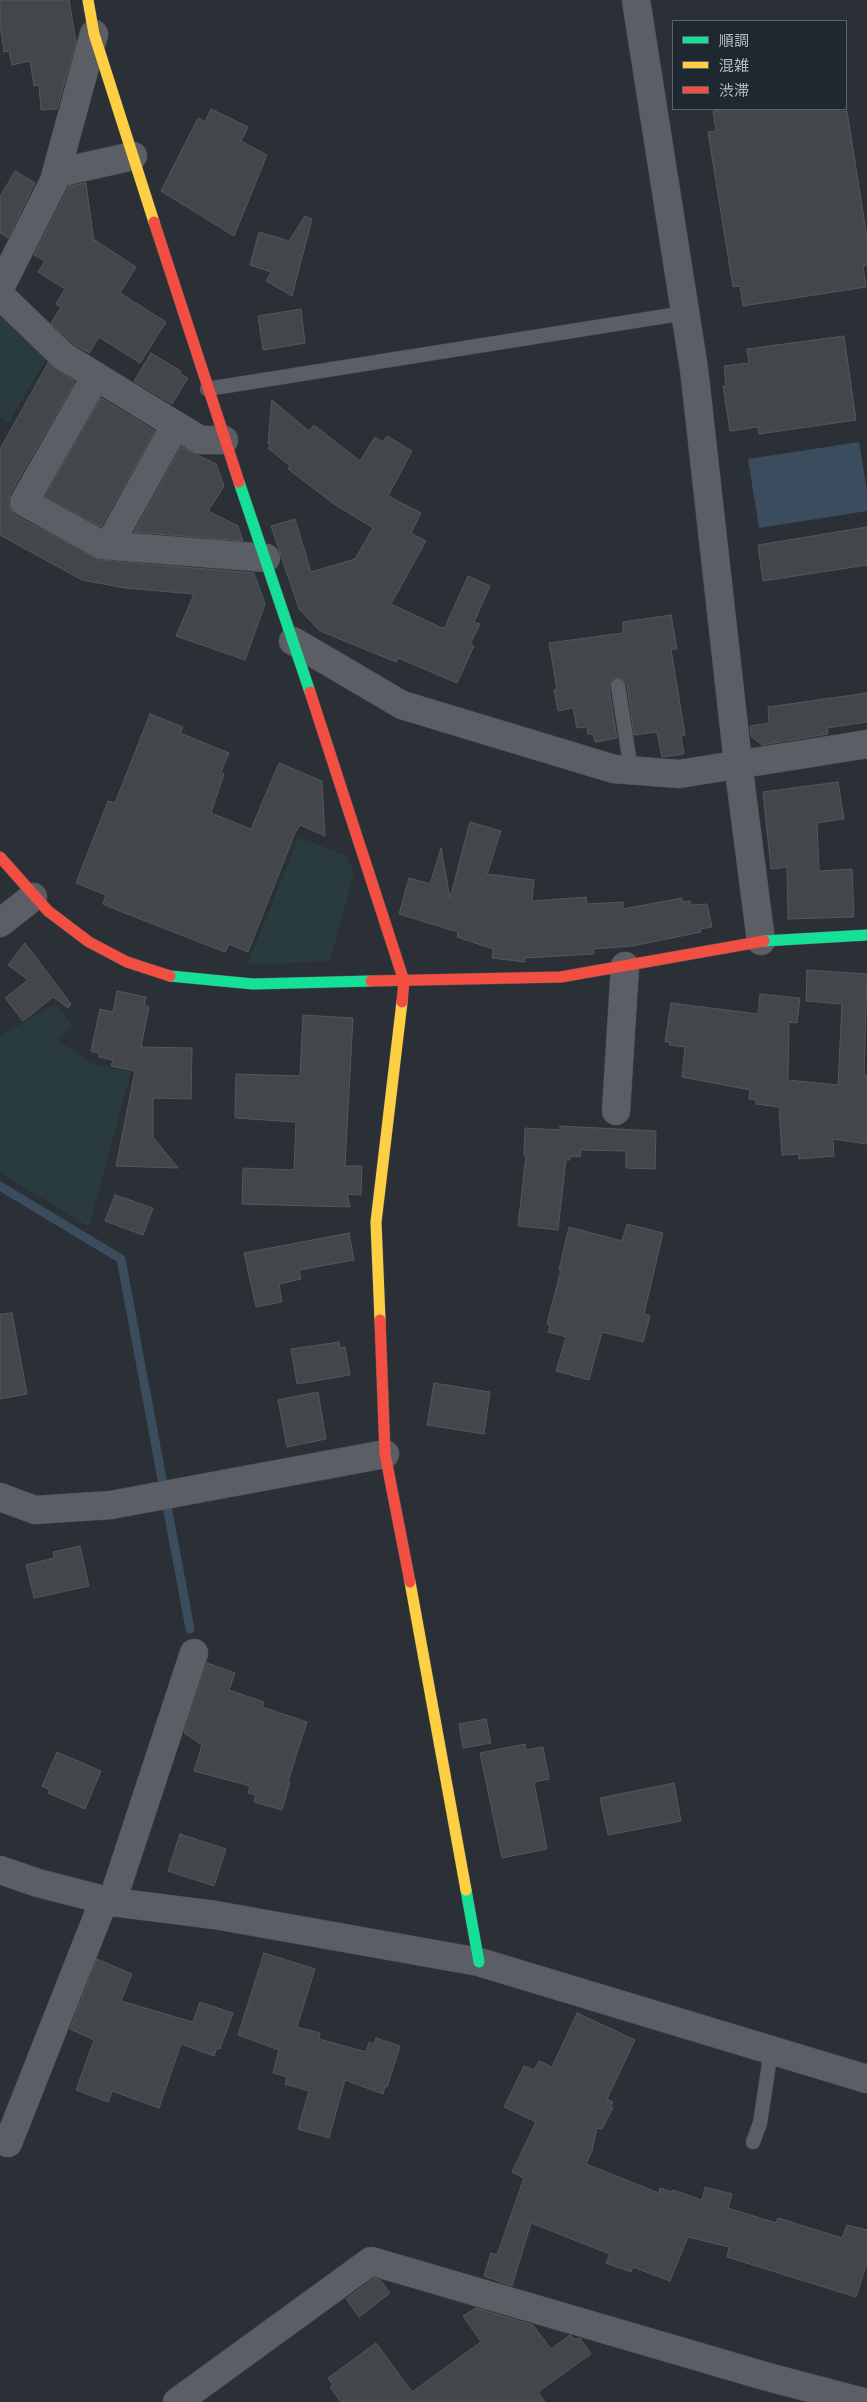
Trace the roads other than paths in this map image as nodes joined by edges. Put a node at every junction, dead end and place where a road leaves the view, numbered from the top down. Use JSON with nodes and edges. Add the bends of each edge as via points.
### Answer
{"nodes":[{"id":1,"x":88,"y":0,"type":"edge"},
{"id":2,"x":636,"y":0,"type":"edge"},
{"id":3,"x":94,"y":34,"type":"junction"},
{"id":4,"x":133,"y":156,"type":"junction"},
{"id":5,"x":57,"y":172,"type":"junction"},
{"id":6,"x":0,"y":288,"type":"edge"},
{"id":7,"x":0,"y":295,"type":"edge"},
{"id":8,"x":685,"y":313,"type":"junction"},
{"id":9,"x":96,"y":376,"type":"junction"},
{"id":10,"x":207,"y":388,"type":"junction"},
{"id":11,"x":176,"y":426,"type":"junction"},
{"id":12,"x":224,"y":440,"type":"junction"},
{"id":13,"x":109,"y":545,"type":"junction"},
{"id":14,"x":266,"y":558,"type":"junction"},
{"id":15,"x":293,"y":641,"type":"junction"},
{"id":16,"x":618,"y":686,"type":"dead end"},
{"id":17,"x":867,"y":744,"type":"edge"},
{"id":18,"x":738,"y":763,"type":"junction"},
{"id":19,"x":631,"y":770,"type":"junction"},
{"id":20,"x":0,"y":858,"type":"edge"},
{"id":21,"x":33,"y":897,"type":"junction"},
{"id":22,"x":0,"y":923,"type":"edge"},
{"id":23,"x":867,"y":935,"type":"edge"},
{"id":24,"x":761,"y":940,"type":"junction"},
{"id":25,"x":625,"y":966,"type":"junction"},
{"id":26,"x":404,"y":981,"type":"junction"},
{"id":27,"x":616,"y":1111,"type":"dead end"},
{"id":28,"x":385,"y":1454,"type":"junction"},
{"id":29,"x":0,"y":1497,"type":"edge"},
{"id":30,"x":194,"y":1654,"type":"dead end"},
{"id":31,"x":0,"y":1870,"type":"edge"},
{"id":32,"x":108,"y":1901,"type":"junction"},
{"id":33,"x":479,"y":1962,"type":"junction"},
{"id":34,"x":771,"y":2051,"type":"junction"},
{"id":35,"x":867,"y":2079,"type":"edge"},
{"id":36,"x":753,"y":2142,"type":"dead end"},
{"id":37,"x":8,"y":2143,"type":"dead end"},
{"id":38,"x":177,"y":2402,"type":"edge"},
{"id":39,"x":863,"y":2402,"type":"edge"}],
"edges":[{"from":1,"to":3,"type":"street"},
{"from":2,"to":8,"type":"street"},
{"from":3,"to":4,"type":"street"},
{"from":3,"to":5,"type":"street"},
{"from":4,"to":5,"type":"street"},
{"from":4,"to":10,"type":"street"},
{"from":5,"to":6,"type":"street"},
{"from":7,"to":9,"type":"street","via":[[63,356]]},
{"from":8,"to":10,"type":"lane"},
{"from":8,"to":18,"type":"street"},
{"from":9,"to":11,"type":"street"},
{"from":9,"to":13,"type":"street","via":[[24,502],[102,545]]},
{"from":10,"to":12,"type":"street"},
{"from":11,"to":12,"type":"street","via":[[200,440]]},
{"from":11,"to":13,"type":"street"},
{"from":12,"to":14,"type":"street"},
{"from":13,"to":14,"type":"street"},
{"from":14,"to":15,"type":"street"},
{"from":15,"to":19,"type":"street","via":[[402,705],[614,769]]},
{"from":15,"to":26,"type":"street"},
{"from":16,"to":19,"type":"lane"},
{"from":17,"to":18,"type":"street"},
{"from":18,"to":19,"type":"street","via":[[679,774]]},
{"from":18,"to":24,"type":"street"},
{"from":20,"to":21,"type":"street"},
{"from":21,"to":22,"type":"street"},
{"from":21,"to":26,"type":"street","via":[[63,925],[89,942],[127,962],[164,975],[253,984]]},
{"from":23,"to":24,"type":"street"},
{"from":24,"to":25,"type":"street"},
{"from":25,"to":26,"type":"street","via":[[561,977]]},
{"from":25,"to":27,"type":"street"},
{"from":26,"to":28,"type":"street","via":[[376,1222]]},
{"from":28,"to":29,"type":"street","via":[[111,1505],[35,1510]]},
{"from":28,"to":33,"type":"street"},
{"from":30,"to":32,"type":"street"},
{"from":31,"to":32,"type":"street"},
{"from":32,"to":33,"type":"street","via":[[215,1915]]},
{"from":32,"to":37,"type":"street"},
{"from":33,"to":34,"type":"street"},
{"from":34,"to":35,"type":"street"},
{"from":34,"to":36,"type":"lane","via":[[760,2123]]},
{"from":38,"to":39,"type":"street","via":[[371,2261]]}]}
